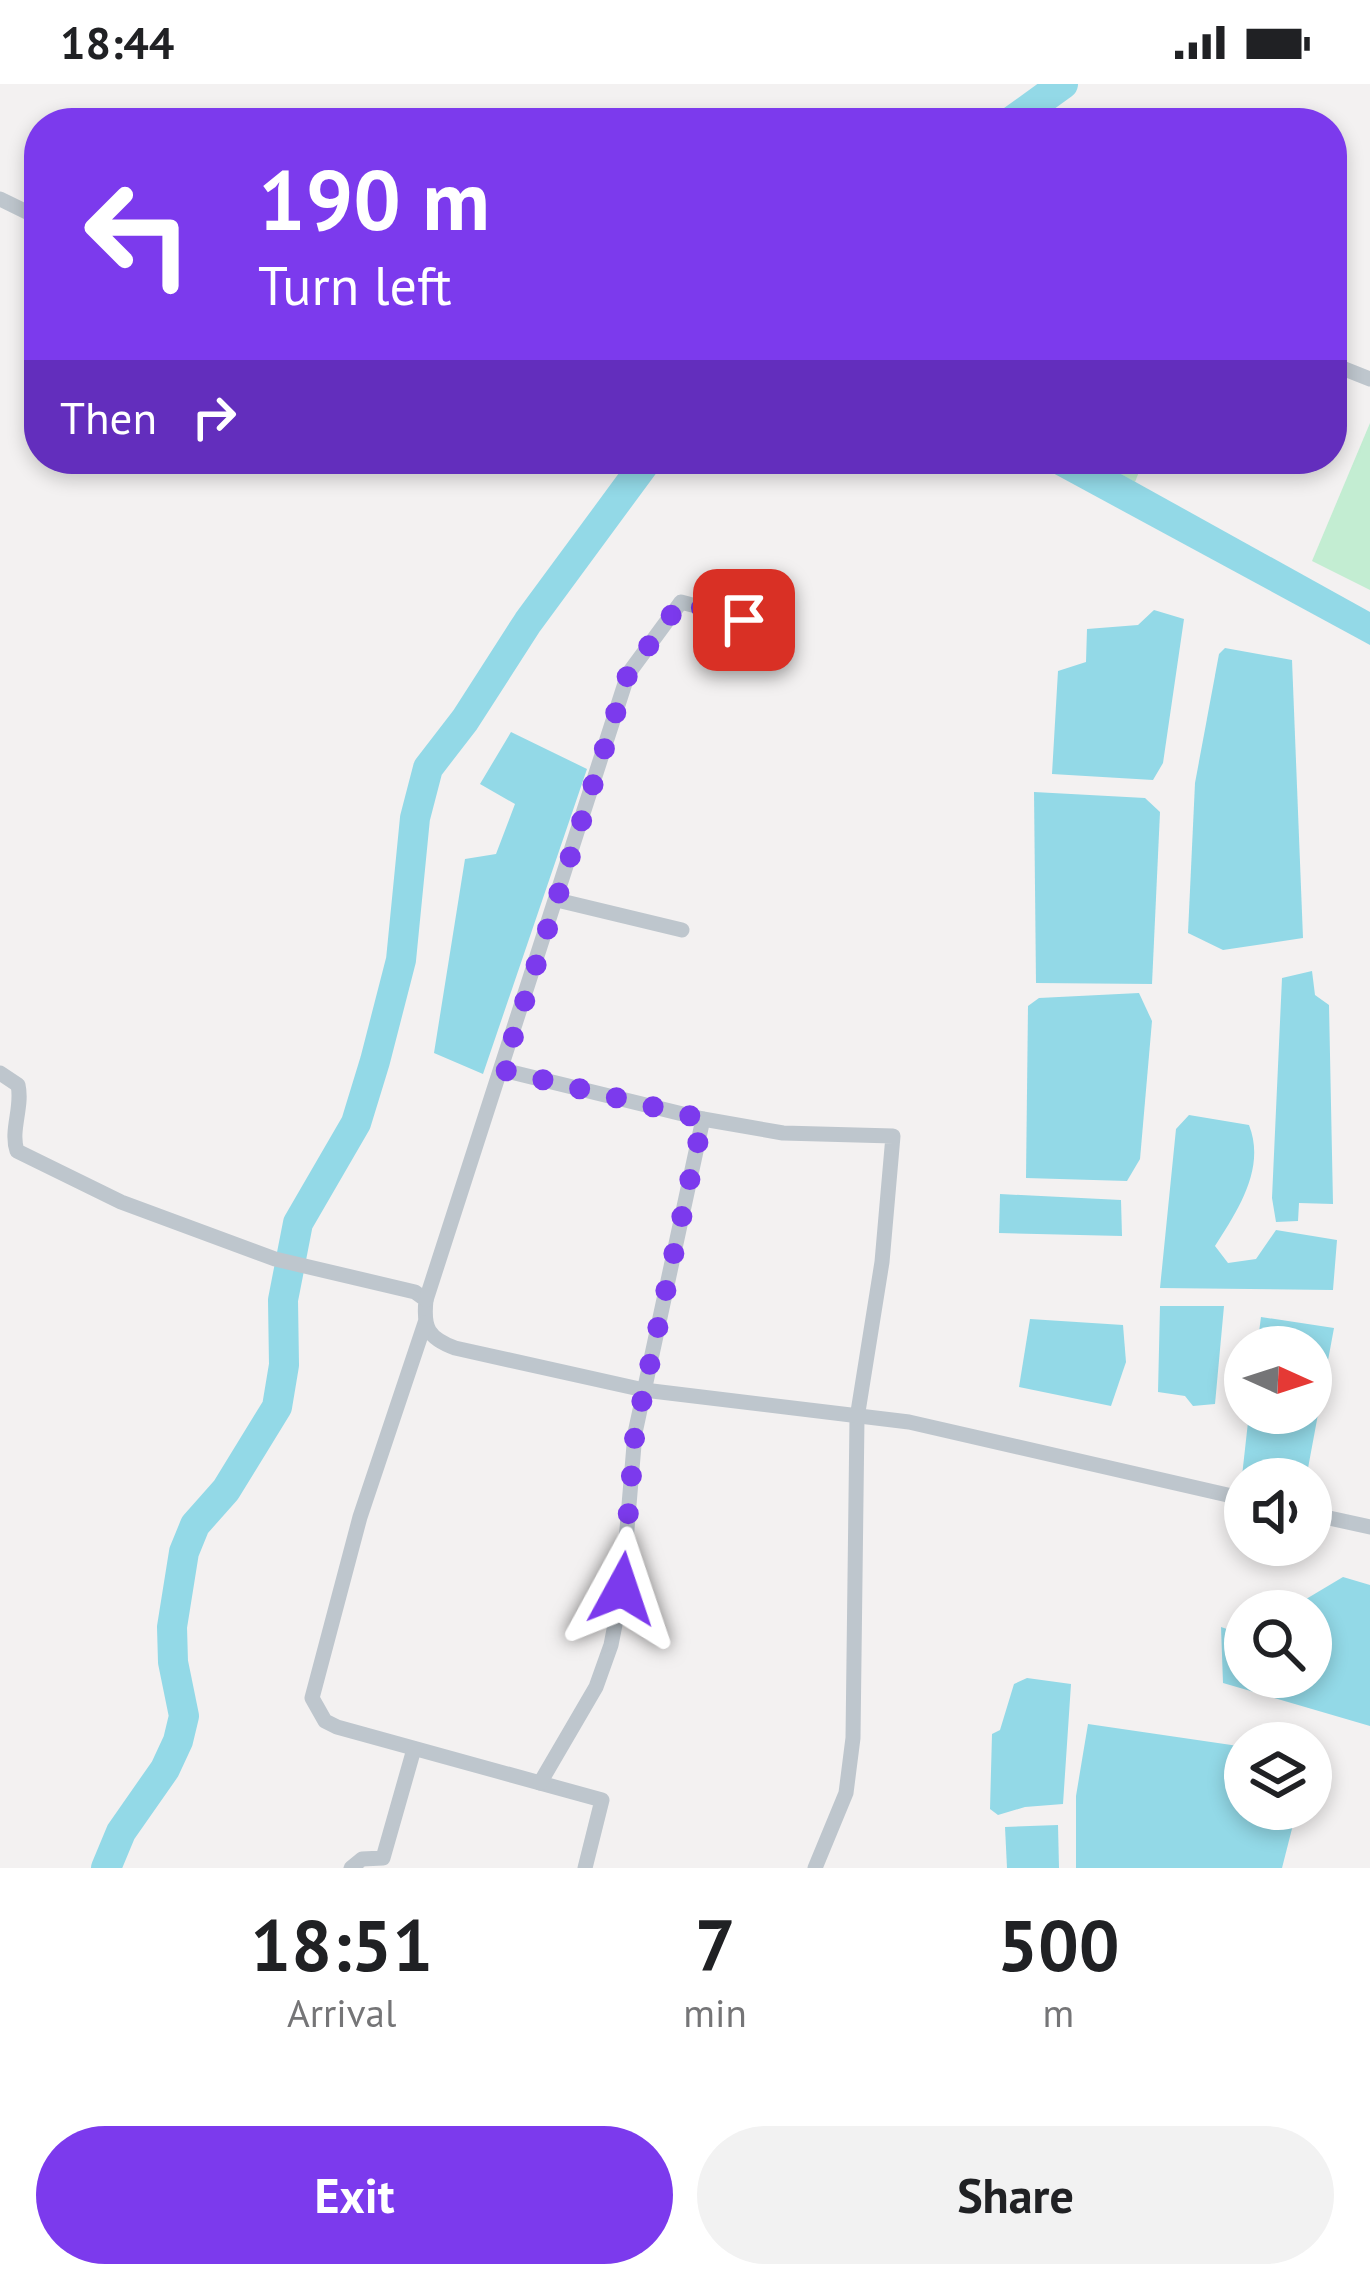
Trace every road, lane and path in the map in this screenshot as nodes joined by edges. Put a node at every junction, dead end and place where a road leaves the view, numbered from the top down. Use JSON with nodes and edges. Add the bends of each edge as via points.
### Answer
{"nodes":[{"id":1,"x":744,"y":620,"type":"dead end"},
{"id":2,"x":556,"y":900,"type":"junction"},
{"id":3,"x":682,"y":931,"type":"dead end"},
{"id":4,"x":503,"y":1070,"type":"junction"},
{"id":5,"x":0,"y":1072,"type":"edge"},
{"id":6,"x":703,"y":1119,"type":"junction"},
{"id":7,"x":426,"y":1300,"type":"junction"},
{"id":8,"x":424,"y":1323,"type":"junction"},
{"id":9,"x":644,"y":1390,"type":"junction"},
{"id":10,"x":857,"y":1418,"type":"junction"},
{"id":11,"x":1224,"y":1494,"type":"edge"},
{"id":12,"x":1332,"y":1519,"type":"edge"},
{"id":13,"x":1370,"y":1527,"type":"edge"},
{"id":14,"x":414,"y":1749,"type":"junction"},
{"id":15,"x":540,"y":1784,"type":"junction"},
{"id":16,"x":351,"y":1868,"type":"edge"},
{"id":17,"x":585,"y":1868,"type":"edge"},
{"id":18,"x":815,"y":1868,"type":"edge"}],
"edges":[{"from":1,"to":2,"type":"street","via":[[681,602],[639,656]]},
{"from":2,"to":3,"type":"street"},
{"from":2,"to":4,"type":"street"},
{"from":4,"to":6,"type":"street"},
{"from":4,"to":7,"type":"street"},
{"from":5,"to":7,"type":"street","via":[[18,1084],[22,1100],[17,1151],[121,1202],[274,1259]]},
{"from":6,"to":9,"type":"street"},
{"from":6,"to":10,"type":"street","via":[[807,1136],[893,1136]]},
{"from":7,"to":8,"type":"street"},
{"from":8,"to":9,"type":"street","via":[[434,1341],[455,1348]]},
{"from":8,"to":14,"type":"street","via":[[312,1697],[325,1721]]},
{"from":9,"to":10,"type":"street"},
{"from":9,"to":15,"type":"street","via":[[606,1666]]},
{"from":10,"to":11,"type":"street","via":[[909,1422]]},
{"from":10,"to":18,"type":"street","via":[[853,1738],[846,1793]]},
{"from":12,"to":13,"type":"street"},
{"from":14,"to":15,"type":"street"},
{"from":14,"to":16,"type":"street","via":[[383,1858]]},
{"from":15,"to":17,"type":"street","via":[[602,1800]]}]}
